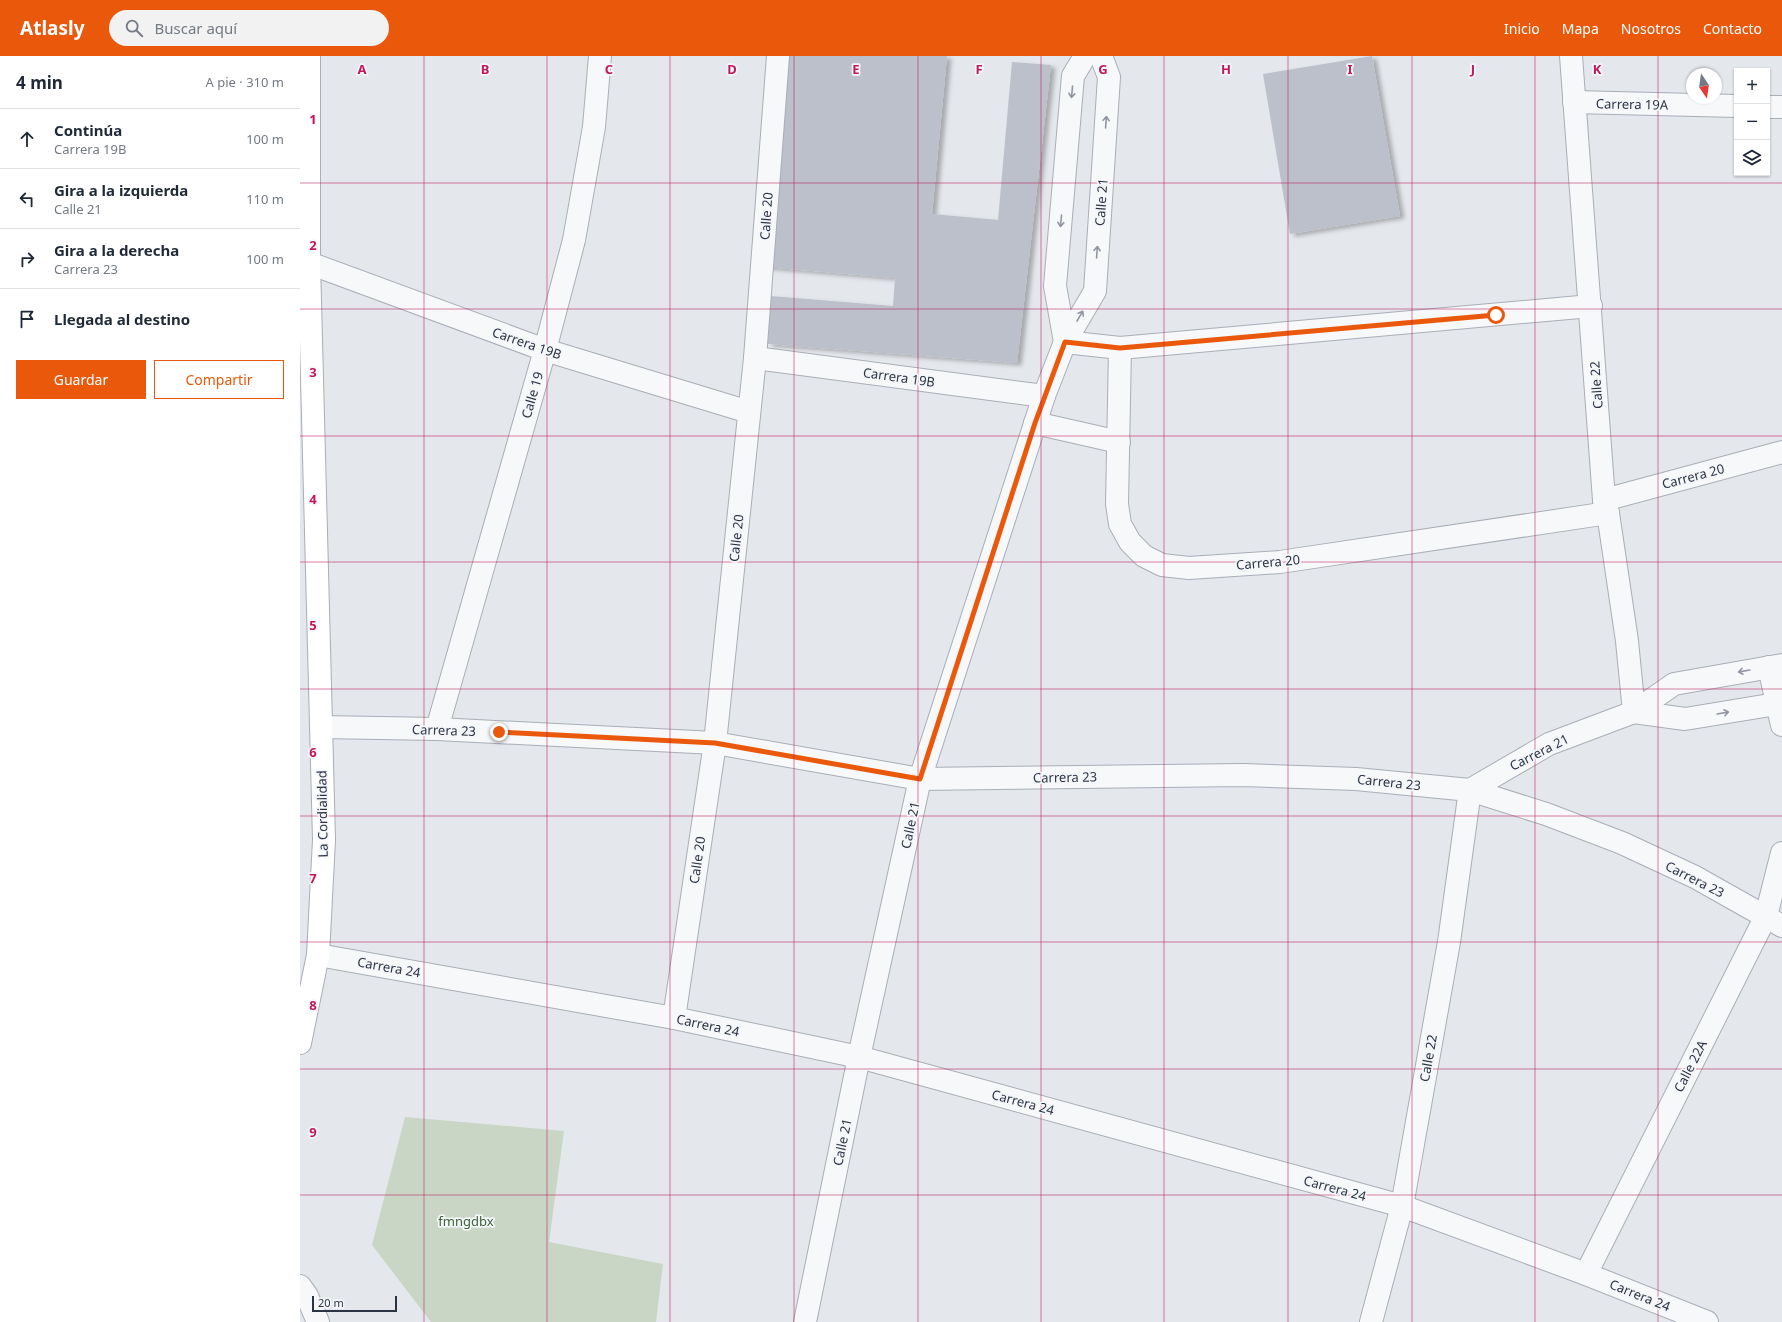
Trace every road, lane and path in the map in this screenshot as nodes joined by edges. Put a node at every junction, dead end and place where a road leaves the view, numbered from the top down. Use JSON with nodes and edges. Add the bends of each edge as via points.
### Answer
{"nodes":[{"id":1,"x":308,"y":56,"type":"edge"},
{"id":2,"x":600,"y":56,"type":"edge"},
{"id":3,"x":778,"y":56,"type":"edge"},
{"id":4,"x":1085,"y":56,"type":"edge"},
{"id":5,"x":1101,"y":56,"type":"edge"},
{"id":6,"x":1571,"y":56,"type":"edge"},
{"id":7,"x":1574,"y":102,"type":"junction"},
{"id":8,"x":1734,"y":106,"type":"edge"},
{"id":9,"x":1770,"y":107,"type":"edge"},
{"id":10,"x":1782,"y":107,"type":"edge"},
{"id":11,"x":305,"y":221,"type":"edge"},
{"id":12,"x":309,"y":263,"type":"junction"},
{"id":13,"x":1590,"y":306,"type":"junction"},
{"id":14,"x":1065,"y":342,"type":"junction"},
{"id":15,"x":1120,"y":348,"type":"junction"},
{"id":16,"x":545,"y":350,"type":"junction"},
{"id":17,"x":755,"y":358,"type":"junction"},
{"id":18,"x":1044,"y":396,"type":"junction"},
{"id":19,"x":749,"y":412,"type":"junction"},
{"id":20,"x":1035,"y":423,"type":"junction"},
{"id":21,"x":1119,"y":442,"type":"junction"},
{"id":22,"x":1782,"y":452,"type":"edge"},
{"id":23,"x":1606,"y":506,"type":"junction"},
{"id":24,"x":1776,"y":666,"type":"edge"},
{"id":25,"x":1780,"y":703,"type":"edge"},
{"id":26,"x":1634,"y":712,"type":"junction"},
{"id":27,"x":1782,"y":725,"type":"edge"},
{"id":28,"x":321,"y":727,"type":"junction"},
{"id":29,"x":437,"y":729,"type":"junction"},
{"id":30,"x":715,"y":743,"type":"junction"},
{"id":31,"x":920,"y":779,"type":"junction"},
{"id":32,"x":1470,"y":790,"type":"junction"},
{"id":33,"x":1782,"y":853,"type":"edge"},
{"id":34,"x":1774,"y":921,"type":"edge"},
{"id":35,"x":318,"y":955,"type":"junction"},
{"id":36,"x":674,"y":1018,"type":"junction"},
{"id":37,"x":300,"y":1042,"type":"edge"},
{"id":38,"x":860,"y":1057,"type":"junction"},
{"id":39,"x":1402,"y":1206,"type":"junction"},
{"id":40,"x":1586,"y":1274,"type":"junction"},
{"id":41,"x":300,"y":1286,"type":"edge"},
{"id":42,"x":318,"y":1322,"type":"edge"},
{"id":43,"x":805,"y":1322,"type":"edge"},
{"id":44,"x":1370,"y":1322,"type":"edge"},
{"id":45,"x":1707,"y":1322,"type":"edge"}],
"edges":[{"from":1,"to":11,"type":"main road","name":"La Cordialidad"},
{"from":2,"to":16,"type":"street","name":"Calle 19","via":[[594,127],[574,240]]},
{"from":3,"to":17,"type":"street","name":"Calle 20"},
{"from":4,"to":14,"type":"street","one_way":true,"via":[[1073,76],[1056,286]]},
{"from":14,"to":5,"type":"street","name":"Calle 21","one_way":true,"via":[[1095,291],[1109,77]]},
{"from":6,"to":7,"type":"street","name":"Calle 22"},
{"from":7,"to":8,"type":"street","name":"Carrera 19A"},
{"from":7,"to":13,"type":"street","name":"Calle 22"},
{"from":9,"to":10,"type":"street"},
{"from":11,"to":12,"type":"main road","name":"La Cordialidad"},
{"from":12,"to":16,"type":"street","name":"Carrera 19B"},
{"from":12,"to":28,"type":"main road","name":"La Cordialidad"},
{"from":13,"to":15,"type":"street"},
{"from":13,"to":23,"type":"street","name":"Calle 22"},
{"from":14,"to":15,"type":"street"},
{"from":14,"to":18,"type":"street","name":"Calle 21"},
{"from":15,"to":21,"type":"street","name":"Carrera 20"},
{"from":16,"to":19,"type":"street","name":"Carrera 19B"},
{"from":16,"to":29,"type":"street","name":"Calle 19"},
{"from":17,"to":18,"type":"street","name":"Carrera 19B"},
{"from":17,"to":19,"type":"street","name":"Calle 20"},
{"from":18,"to":20,"type":"street","name":"Calle 21"},
{"from":19,"to":30,"type":"street","name":"Calle 20"},
{"from":20,"to":21,"type":"street"},
{"from":20,"to":31,"type":"street","name":"Calle 21"},
{"from":21,"to":23,"type":"street","name":"Carrera 20","via":[[1117,504],[1120,524],[1130,542],[1144,556],[1162,565],[1189,568],[1280,562]]},
{"from":22,"to":23,"type":"street","name":"Carrera 20"},
{"from":23,"to":26,"type":"street","name":"Calle 22","via":[[1627,641]]},
{"from":24,"to":25,"type":"street"},
{"from":24,"to":26,"type":"street","name":"Carrera 21","one_way":true,"via":[[1674,684]]},
{"from":26,"to":25,"type":"street","name":"Carrera 21","one_way":true,"via":[[1685,719]]},
{"from":25,"to":27,"type":"street"},
{"from":26,"to":32,"type":"street","name":"Carrera 21","via":[[1549,744]]},
{"from":28,"to":29,"type":"street","name":"Carrera 23"},
{"from":28,"to":35,"type":"main road","name":"La Cordialidad","via":[[324,840]]},
{"from":29,"to":30,"type":"street","name":"Carrera 23"},
{"from":30,"to":31,"type":"street","name":"Carrera 23"},
{"from":30,"to":36,"type":"street","name":"Calle 20"},
{"from":31,"to":32,"type":"street","name":"Carrera 23","via":[[1244,775],[1356,779]]},
{"from":31,"to":38,"type":"street","name":"Calle 21"},
{"from":32,"to":34,"type":"street","name":"Carrera 23","via":[[1546,814],[1622,843],[1695,877]]},
{"from":32,"to":39,"type":"street","name":"Calle 22","via":[[1449,942]]},
{"from":33,"to":34,"type":"street","name":"Calle 22A"},
{"from":34,"to":40,"type":"street","name":"Calle 22A"},
{"from":35,"to":36,"type":"street","name":"Carrera 24"},
{"from":35,"to":37,"type":"main road","name":"La Cordialidad"},
{"from":36,"to":38,"type":"street","name":"Carrera 24"},
{"from":38,"to":39,"type":"street","name":"Carrera 24"},
{"from":38,"to":43,"type":"street","name":"Calle 21"},
{"from":39,"to":40,"type":"street","name":"Carrera 24"},
{"from":39,"to":44,"type":"street","name":"Calle 22"},
{"from":40,"to":45,"type":"street","name":"Carrera 24"},
{"from":41,"to":42,"type":"street"}]}
